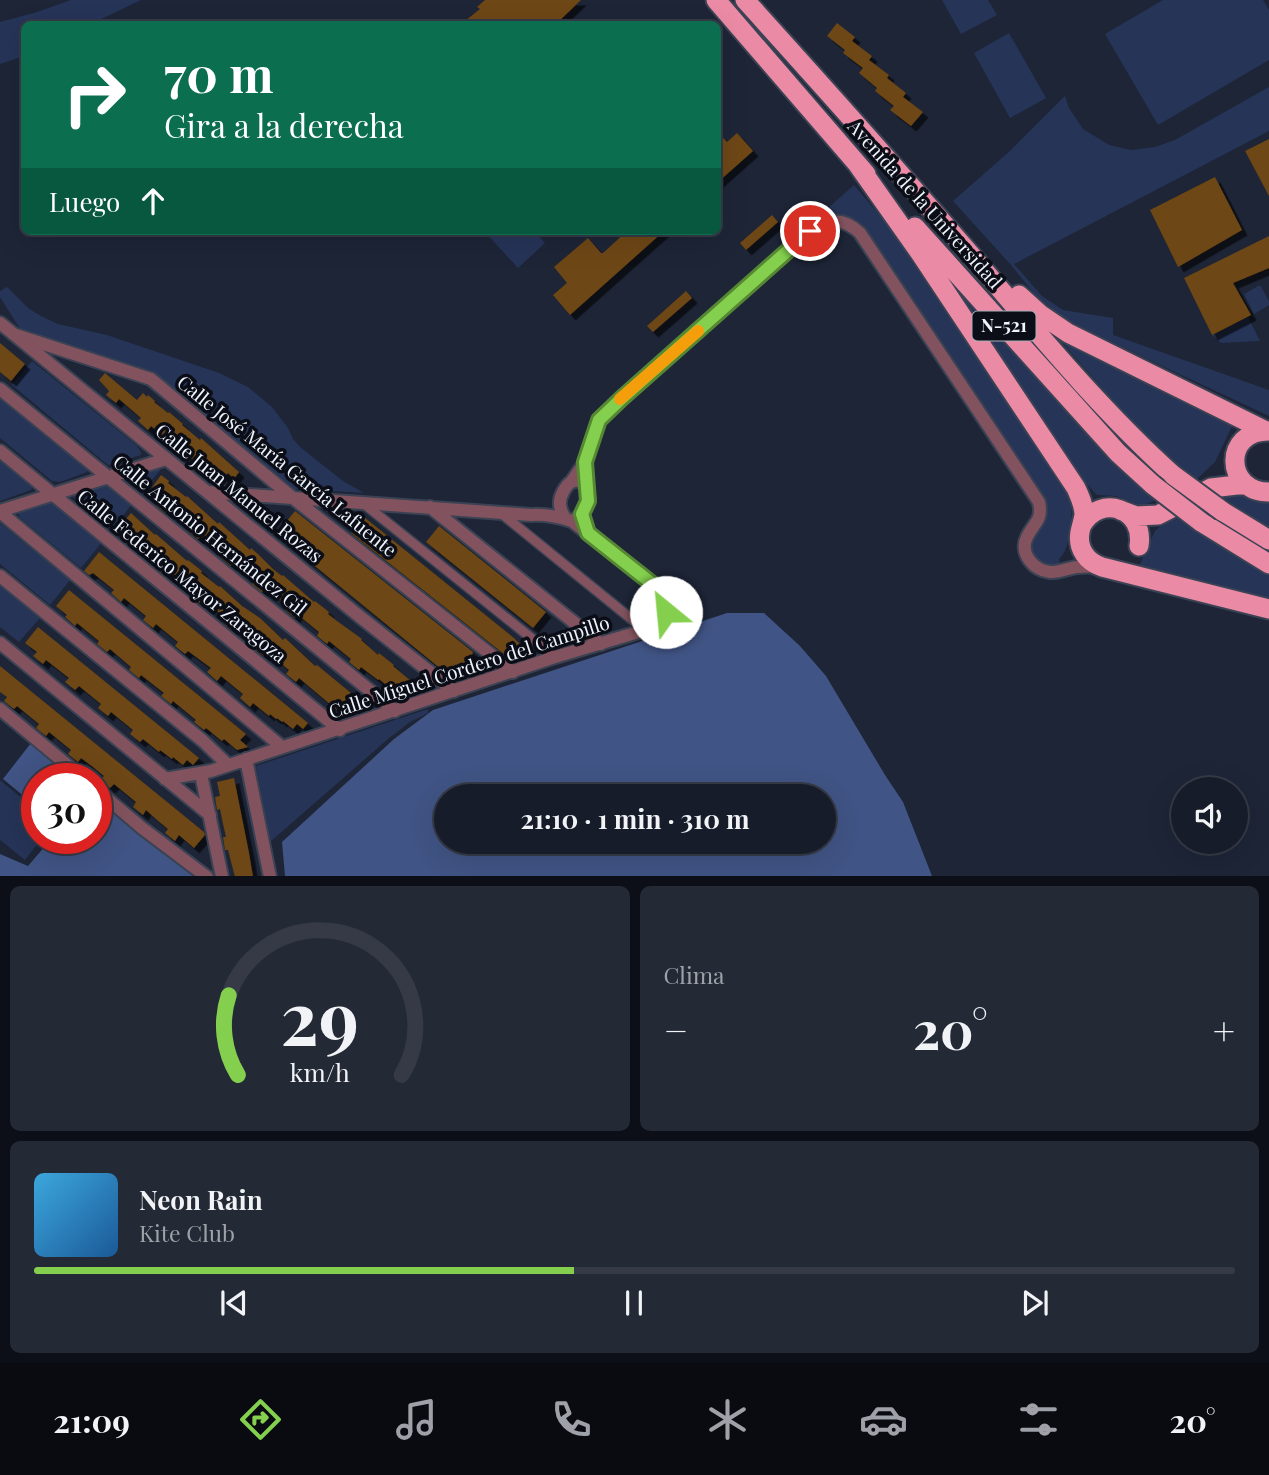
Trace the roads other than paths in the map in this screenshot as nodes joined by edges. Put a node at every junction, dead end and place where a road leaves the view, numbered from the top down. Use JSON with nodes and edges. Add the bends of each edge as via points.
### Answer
{"nodes":[{"id":1,"x":716,"y":0,"type":"edge"},
{"id":2,"x":745,"y":0,"type":"edge"},
{"id":3,"x":858,"y":165,"type":"junction"},
{"id":4,"x":962,"y":246,"type":"junction"},
{"id":5,"x":4,"y":326,"type":"edge"},
{"id":6,"x":66,"y":351,"type":"junction"},
{"id":7,"x":56,"y":369,"type":"junction"},
{"id":8,"x":0,"y":389,"type":"edge"},
{"id":9,"x":1267,"y":430,"type":"edge"},
{"id":10,"x":0,"y":451,"type":"edge"},
{"id":11,"x":166,"y":458,"type":"junction"},
{"id":12,"x":1235,"y":461,"type":"junction"},
{"id":13,"x":585,"y":462,"type":"junction"},
{"id":14,"x":108,"y":477,"type":"junction"},
{"id":15,"x":572,"y":481,"type":"junction"},
{"id":16,"x":1247,"y":485,"type":"junction"},
{"id":17,"x":586,"y":487,"type":"junction"},
{"id":18,"x":1211,"y":488,"type":"junction"},
{"id":19,"x":208,"y":492,"type":"junction"},
{"id":20,"x":1269,"y":492,"type":"edge"},
{"id":21,"x":51,"y":494,"type":"junction"},
{"id":22,"x":247,"y":494,"type":"junction"},
{"id":23,"x":293,"y":498,"type":"junction"},
{"id":24,"x":334,"y":501,"type":"junction"},
{"id":25,"x":362,"y":502,"type":"junction"},
{"id":26,"x":430,"y":507,"type":"junction"},
{"id":27,"x":1121,"y":510,"type":"junction"},
{"id":28,"x":0,"y":512,"type":"edge"},
{"id":29,"x":500,"y":512,"type":"junction"},
{"id":30,"x":569,"y":514,"type":"junction"},
{"id":31,"x":236,"y":515,"type":"junction"},
{"id":32,"x":1158,"y":515,"type":"junction"},
{"id":33,"x":328,"y":525,"type":"junction"},
{"id":34,"x":1081,"y":533,"type":"junction"},
{"id":35,"x":1269,"y":540,"type":"edge"},
{"id":36,"x":1139,"y":546,"type":"junction"},
{"id":37,"x":1269,"y":565,"type":"edge"},
{"id":38,"x":1102,"y":567,"type":"junction"},
{"id":39,"x":1068,"y":568,"type":"junction"},
{"id":40,"x":0,"y":576,"type":"edge"},
{"id":41,"x":1269,"y":609,"type":"edge"},
{"id":42,"x":645,"y":630,"type":"junction"},
{"id":43,"x":0,"y":643,"type":"edge"},
{"id":44,"x":601,"y":644,"type":"junction"},
{"id":45,"x":555,"y":657,"type":"junction"},
{"id":46,"x":426,"y":669,"type":"junction"},
{"id":47,"x":513,"y":672,"type":"junction"},
{"id":48,"x":454,"y":691,"type":"junction"},
{"id":49,"x":434,"y":698,"type":"junction"},
{"id":50,"x":0,"y":709,"type":"edge"},
{"id":51,"x":395,"y":711,"type":"junction"},
{"id":52,"x":323,"y":715,"type":"junction"},
{"id":53,"x":340,"y":730,"type":"junction"},
{"id":54,"x":323,"y":734,"type":"junction"},
{"id":55,"x":282,"y":747,"type":"junction"},
{"id":56,"x":213,"y":751,"type":"junction"},
{"id":57,"x":246,"y":760,"type":"junction"},
{"id":58,"x":65,"y":763,"type":"edge"},
{"id":59,"x":228,"y":765,"type":"junction"},
{"id":60,"x":206,"y":773,"type":"junction"},
{"id":61,"x":165,"y":779,"type":"junction"},
{"id":62,"x":112,"y":803,"type":"edge"},
{"id":63,"x":210,"y":815,"type":"junction"},
{"id":64,"x":206,"y":876,"type":"edge"},
{"id":65,"x":222,"y":876,"type":"edge"},
{"id":66,"x":270,"y":876,"type":"edge"}],
"edges":[{"from":1,"to":3,"type":"highway","name":"Avenida de la Universidad","number":"N-521"},
{"from":2,"to":4,"type":"highway","name":"Avenida de la Universidad","number":"N-521"},
{"from":3,"to":34,"type":"highway","via":[[1076,488],[1084,514]]},
{"from":3,"to":37,"type":"highway","name":"Avenida de la Universidad","number":"N-521","bridge":true,"via":[[1118,453],[1201,522]]},
{"from":4,"to":9,"type":"highway","via":[[1040,314],[1068,332]]},
{"from":4,"to":35,"type":"highway","name":"Avenida de la Universidad","number":"N-521","bridge":true,"via":[[1138,443],[1172,475]]},
{"from":5,"to":6,"type":"street","name":"Calle José María García Lafuente"},
{"from":5,"to":7,"type":"street","name":"Calle Juan Manuel Rozas"},
{"from":6,"to":7,"type":"street","via":[[58,356]]},
{"from":6,"to":23,"type":"street","name":"Calle José María García Lafuente","via":[[151,379]]},
{"from":7,"to":11,"type":"street","name":"Calle Juan Manuel Rozas"},
{"from":8,"to":14,"type":"street","name":"Calle Antonio Hernández Gil"},
{"from":9,"to":12,"type":"highway","via":[[1242,440]]},
{"from":10,"to":21,"type":"street","name":"Calle Federico Mayor Zaragoza"},
{"from":11,"to":14,"type":"street"},
{"from":11,"to":19,"type":"street","name":"Calle Juan Manuel Rozas"},
{"from":12,"to":16,"type":"highway","via":[[1238,475]]},
{"from":12,"to":18,"type":"highway"},
{"from":13,"to":15,"type":"street"},
{"from":13,"to":17,"type":"street"},
{"from":13,"to":39,"type":"street","via":[[599,420],[622,398],[810,231],[840,221],[860,233],[1039,502],[1040,519],[1026,541],[1030,562],[1052,572]]},
{"from":14,"to":21,"type":"street"},
{"from":14,"to":51,"type":"street","name":"Calle Antonio Hernández Gil"},
{"from":15,"to":17,"type":"street"},
{"from":15,"to":30,"type":"street","via":[[561,495]]},
{"from":16,"to":18,"type":"highway"},
{"from":16,"to":20,"type":"highway"},
{"from":17,"to":30,"type":"street","via":[[588,501]]},
{"from":18,"to":32,"type":"highway"},
{"from":19,"to":22,"type":"street"},
{"from":19,"to":31,"type":"street","name":"Calle Juan Manuel Rozas"},
{"from":21,"to":28,"type":"street"},
{"from":21,"to":52,"type":"street","name":"Calle Federico Mayor Zaragoza"},
{"from":22,"to":23,"type":"street"},
{"from":22,"to":31,"type":"street"},
{"from":23,"to":24,"type":"street"},
{"from":23,"to":33,"type":"street","name":"Calle José María García Lafuente"},
{"from":24,"to":25,"type":"street"},
{"from":24,"to":33,"type":"street","via":[[327,512]]},
{"from":25,"to":26,"type":"street"},
{"from":25,"to":45,"type":"street"},
{"from":26,"to":29,"type":"street"},
{"from":26,"to":44,"type":"street"},
{"from":27,"to":32,"type":"highway","via":[[1136,516]]},
{"from":27,"to":34,"type":"highway","via":[[1098,510]]},
{"from":27,"to":36,"type":"highway","via":[[1138,527]]},
{"from":28,"to":55,"type":"street"},
{"from":29,"to":30,"type":"street"},
{"from":29,"to":42,"type":"street"},
{"from":30,"to":42,"type":"street","via":[[666,599],[660,624]]},
{"from":31,"to":46,"type":"street","name":"Calle Juan Manuel Rozas"},
{"from":32,"to":36,"type":"highway"},
{"from":33,"to":47,"type":"street","name":"Calle José María García Lafuente"},
{"from":34,"to":38,"type":"highway","via":[[1085,555]]},
{"from":34,"to":39,"type":"street"},
{"from":36,"to":38,"type":"highway","via":[[1125,564]]},
{"from":38,"to":39,"type":"street"},
{"from":38,"to":41,"type":"highway"},
{"from":40,"to":56,"type":"street"},
{"from":42,"to":44,"type":"street","name":"Calle Miguel Cordero del Campillo"},
{"from":43,"to":61,"type":"street"},
{"from":44,"to":45,"type":"street","name":"Calle Miguel Cordero del Campillo"},
{"from":45,"to":47,"type":"street","name":"Calle Miguel Cordero del Campillo"},
{"from":46,"to":48,"type":"street","name":"Calle Juan Manuel Rozas"},
{"from":46,"to":49,"type":"street"},
{"from":47,"to":48,"type":"street","name":"Calle Miguel Cordero del Campillo"},
{"from":48,"to":49,"type":"street","name":"Calle Miguel Cordero del Campillo"},
{"from":49,"to":51,"type":"street","name":"Calle Miguel Cordero del Campillo"},
{"from":50,"to":58,"type":"street"},
{"from":51,"to":53,"type":"street","name":"Calle Miguel Cordero del Campillo"},
{"from":52,"to":53,"type":"street","name":"Calle Federico Mayor Zaragoza"},
{"from":52,"to":54,"type":"street"},
{"from":53,"to":54,"type":"street","name":"Calle Miguel Cordero del Campillo"},
{"from":54,"to":55,"type":"street","name":"Calle Miguel Cordero del Campillo"},
{"from":55,"to":57,"type":"street","name":"Calle Miguel Cordero del Campillo"},
{"from":56,"to":59,"type":"street"},
{"from":56,"to":60,"type":"street"},
{"from":57,"to":59,"type":"street","name":"Calle Miguel Cordero del Campillo"},
{"from":57,"to":66,"type":"street"},
{"from":59,"to":60,"type":"street","name":"Calle Miguel Cordero del Campillo"},
{"from":60,"to":61,"type":"street","name":"Calle Miguel Cordero del Campillo"},
{"from":60,"to":63,"type":"street"},
{"from":61,"to":63,"type":"street"},
{"from":62,"to":64,"type":"street"},
{"from":63,"to":65,"type":"street"}]}
